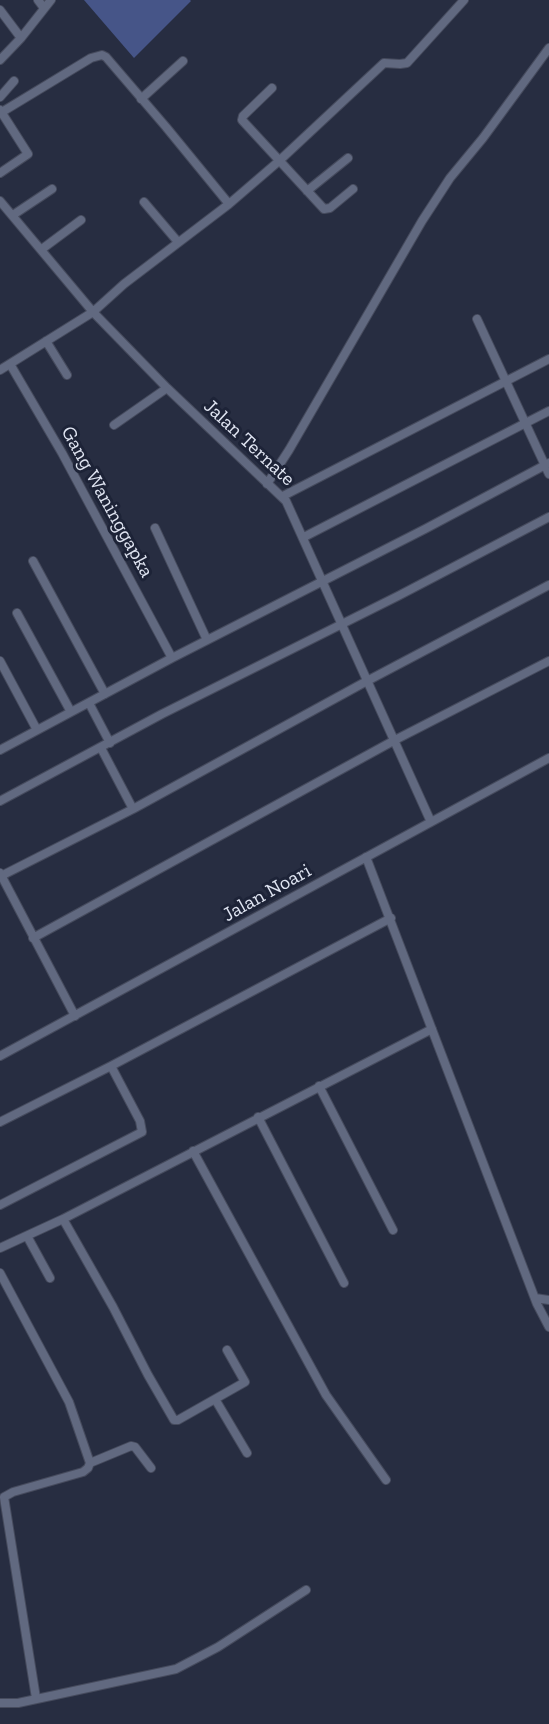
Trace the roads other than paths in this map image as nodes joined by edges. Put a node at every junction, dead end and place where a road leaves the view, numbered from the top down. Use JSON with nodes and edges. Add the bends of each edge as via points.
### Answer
{"nodes":[{"id":1,"x":38,"y":0,"type":"edge"},
{"id":2,"x":51,"y":0,"type":"edge"},
{"id":3,"x":464,"y":0,"type":"edge"},
{"id":4,"x":44,"y":8,"type":"junction"},
{"id":5,"x":0,"y":10,"type":"edge"},
{"id":6,"x":21,"y":38,"type":"junction"},
{"id":7,"x":549,"y":48,"type":"edge"},
{"id":8,"x":0,"y":60,"type":"edge"},
{"id":9,"x":183,"y":61,"type":"dead end"},
{"id":10,"x":14,"y":81,"type":"dead end"},
{"id":11,"x":272,"y":88,"type":"dead end"},
{"id":12,"x":0,"y":97,"type":"edge"},
{"id":13,"x":141,"y":99,"type":"junction"},
{"id":14,"x":1,"y":111,"type":"edge"},
{"id":15,"x":348,"y":158,"type":"dead end"},
{"id":16,"x":279,"y":161,"type":"junction"},
{"id":17,"x":0,"y":173,"type":"edge"},
{"id":18,"x":52,"y":189,"type":"dead end"},
{"id":19,"x":353,"y":189,"type":"dead end"},
{"id":20,"x":308,"y":191,"type":"junction"},
{"id":21,"x":0,"y":201,"type":"edge"},
{"id":22,"x":144,"y":202,"type":"dead end"},
{"id":23,"x":229,"y":204,"type":"junction"},
{"id":24,"x":13,"y":215,"type":"junction"},
{"id":25,"x":81,"y":220,"type":"dead end"},
{"id":26,"x":178,"y":242,"type":"junction"},
{"id":27,"x":42,"y":249,"type":"junction"},
{"id":28,"x":93,"y":312,"type":"junction"},
{"id":29,"x":477,"y":319,"type":"dead end"},
{"id":30,"x":46,"y":340,"type":"junction"},
{"id":31,"x":549,"y":359,"type":"edge"},
{"id":32,"x":10,"y":364,"type":"junction"},
{"id":33,"x":0,"y":370,"type":"edge"},
{"id":34,"x":67,"y":375,"type":"dead end"},
{"id":35,"x":505,"y":381,"type":"junction"},
{"id":36,"x":167,"y":388,"type":"junction"},
{"id":37,"x":549,"y":411,"type":"edge"},
{"id":38,"x":525,"y":424,"type":"junction"},
{"id":39,"x":114,"y":425,"type":"dead end"},
{"id":40,"x":548,"y":467,"type":"edge"},
{"id":41,"x":267,"y":484,"type":"junction"},
{"id":42,"x":282,"y":496,"type":"junction"},
{"id":43,"x":549,"y":517,"type":"edge"},
{"id":44,"x":155,"y":528,"type":"dead end"},
{"id":45,"x":304,"y":537,"type":"junction"},
{"id":46,"x":33,"y":561,"type":"dead end"},
{"id":47,"x":323,"y":580,"type":"junction"},
{"id":48,"x":549,"y":585,"type":"edge"},
{"id":49,"x":17,"y":613,"type":"dead end"},
{"id":50,"x":342,"y":624,"type":"junction"},
{"id":51,"x":207,"y":640,"type":"junction"},
{"id":52,"x":172,"y":658,"type":"junction"},
{"id":53,"x":0,"y":661,"type":"edge"},
{"id":54,"x":549,"y":661,"type":"edge"},
{"id":55,"x":368,"y":681,"type":"junction"},
{"id":56,"x":105,"y":694,"type":"junction"},
{"id":57,"x":89,"y":703,"type":"junction"},
{"id":58,"x":71,"y":712,"type":"junction"},
{"id":59,"x":37,"y":730,"type":"junction"},
{"id":60,"x":395,"y":740,"type":"junction"},
{"id":61,"x":110,"y":743,"type":"junction"},
{"id":62,"x":1,"y":747,"type":"edge"},
{"id":63,"x":101,"y":748,"type":"junction"},
{"id":64,"x":549,"y":758,"type":"edge"},
{"id":65,"x":0,"y":801,"type":"edge"},
{"id":66,"x":133,"y":809,"type":"junction"},
{"id":67,"x":432,"y":822,"type":"junction"},
{"id":68,"x":366,"y":857,"type":"junction"},
{"id":69,"x":1,"y":874,"type":"edge"},
{"id":70,"x":391,"y":918,"type":"junction"},
{"id":71,"x":33,"y":938,"type":"junction"},
{"id":72,"x":75,"y":1016,"type":"junction"},
{"id":73,"x":432,"y":1029,"type":"junction"},
{"id":74,"x":0,"y":1056,"type":"edge"},
{"id":75,"x":111,"y":1066,"type":"junction"},
{"id":76,"x":319,"y":1086,"type":"junction"},
{"id":77,"x":258,"y":1117,"type":"junction"},
{"id":78,"x":0,"y":1122,"type":"edge"},
{"id":79,"x":193,"y":1151,"type":"junction"},
{"id":80,"x":0,"y":1205,"type":"edge"},
{"id":81,"x":63,"y":1219,"type":"junction"},
{"id":82,"x":393,"y":1230,"type":"dead end"},
{"id":83,"x":27,"y":1236,"type":"junction"},
{"id":84,"x":0,"y":1248,"type":"edge"},
{"id":85,"x":0,"y":1273,"type":"edge"},
{"id":86,"x":50,"y":1278,"type":"dead end"},
{"id":87,"x":344,"y":1283,"type":"dead end"},
{"id":88,"x":535,"y":1298,"type":"junction"},
{"id":89,"x":549,"y":1300,"type":"edge"},
{"id":90,"x":549,"y":1327,"type":"edge"},
{"id":91,"x":227,"y":1350,"type":"dead end"},
{"id":92,"x":215,"y":1399,"type":"junction"},
{"id":93,"x":247,"y":1453,"type":"dead end"},
{"id":94,"x":90,"y":1463,"type":"junction"},
{"id":95,"x":151,"y":1468,"type":"dead end"},
{"id":96,"x":386,"y":1480,"type":"dead end"},
{"id":97,"x":2,"y":1498,"type":"edge"},
{"id":98,"x":306,"y":1590,"type":"dead end"},
{"id":99,"x":35,"y":1696,"type":"junction"},
{"id":100,"x":0,"y":1703,"type":"edge"}],
"edges":[{"from":1,"to":4,"type":"street"},
{"from":2,"to":4,"type":"street"},
{"from":3,"to":16,"type":"street","via":[[410,61],[384,63]]},
{"from":4,"to":6,"type":"street"},
{"from":5,"to":6,"type":"street"},
{"from":6,"to":8,"type":"street"},
{"from":7,"to":41,"type":"street","via":[[450,178]]},
{"from":9,"to":13,"type":"street"},
{"from":10,"to":12,"type":"street"},
{"from":11,"to":16,"type":"street","via":[[241,118]]},
{"from":13,"to":14,"type":"street","via":[[106,57],[98,55]]},
{"from":13,"to":23,"type":"street"},
{"from":14,"to":17,"type":"street","via":[[28,154]]},
{"from":15,"to":20,"type":"street"},
{"from":16,"to":20,"type":"street"},
{"from":16,"to":23,"type":"street"},
{"from":18,"to":24,"type":"street"},
{"from":19,"to":20,"type":"street","via":[[327,210]]},
{"from":21,"to":24,"type":"street","name":"Jalan Ternate"},
{"from":22,"to":26,"type":"street"},
{"from":23,"to":26,"type":"street"},
{"from":24,"to":27,"type":"street","name":"Jalan Ternate"},
{"from":25,"to":27,"type":"street"},
{"from":26,"to":28,"type":"street"},
{"from":27,"to":28,"type":"street","name":"Jalan Ternate"},
{"from":28,"to":30,"type":"street"},
{"from":28,"to":36,"type":"street","name":"Jalan Ternate"},
{"from":29,"to":35,"type":"street"},
{"from":30,"to":32,"type":"street"},
{"from":30,"to":34,"type":"street"},
{"from":31,"to":35,"type":"street"},
{"from":32,"to":33,"type":"street"},
{"from":32,"to":52,"type":"street","name":"Gang Waninggapka"},
{"from":35,"to":38,"type":"street"},
{"from":35,"to":42,"type":"street"},
{"from":36,"to":39,"type":"street"},
{"from":36,"to":41,"type":"street","name":"Jalan Ternate"},
{"from":37,"to":38,"type":"street"},
{"from":38,"to":40,"type":"street"},
{"from":38,"to":45,"type":"street"},
{"from":40,"to":47,"type":"street"},
{"from":41,"to":42,"type":"street","name":"Jalan Ternate"},
{"from":42,"to":45,"type":"street","name":"Jalan Ternate"},
{"from":43,"to":50,"type":"street"},
{"from":44,"to":51,"type":"street"},
{"from":45,"to":47,"type":"street","name":"Jalan Ternate"},
{"from":46,"to":56,"type":"street"},
{"from":47,"to":50,"type":"street","name":"Jalan Ternate"},
{"from":47,"to":51,"type":"street"},
{"from":48,"to":55,"type":"street"},
{"from":49,"to":58,"type":"street"},
{"from":50,"to":55,"type":"street","name":"Jalan Ternate"},
{"from":50,"to":61,"type":"street"},
{"from":51,"to":52,"type":"street"},
{"from":52,"to":56,"type":"street"},
{"from":53,"to":59,"type":"street"},
{"from":54,"to":60,"type":"street"},
{"from":55,"to":60,"type":"street","name":"Jalan Ternate"},
{"from":55,"to":66,"type":"street"},
{"from":56,"to":57,"type":"street"},
{"from":57,"to":58,"type":"street"},
{"from":57,"to":61,"type":"street"},
{"from":58,"to":59,"type":"street"},
{"from":59,"to":62,"type":"street"},
{"from":60,"to":67,"type":"street","name":"Jalan Ternate"},
{"from":60,"to":71,"type":"street"},
{"from":61,"to":63,"type":"street"},
{"from":63,"to":65,"type":"street"},
{"from":63,"to":66,"type":"street"},
{"from":64,"to":67,"type":"street","name":"Jalan Noari"},
{"from":66,"to":69,"type":"street"},
{"from":67,"to":68,"type":"street","name":"Jalan Noari"},
{"from":68,"to":70,"type":"street"},
{"from":68,"to":72,"type":"street","name":"Jalan Noari"},
{"from":69,"to":71,"type":"street"},
{"from":70,"to":73,"type":"street"},
{"from":70,"to":75,"type":"street"},
{"from":71,"to":72,"type":"street"},
{"from":72,"to":74,"type":"street","name":"Jalan Noari"},
{"from":73,"to":76,"type":"street"},
{"from":73,"to":88,"type":"street"},
{"from":75,"to":78,"type":"street"},
{"from":75,"to":80,"type":"street","via":[[142,1132]]},
{"from":76,"to":77,"type":"street"},
{"from":76,"to":82,"type":"street"},
{"from":77,"to":79,"type":"street"},
{"from":77,"to":87,"type":"street"},
{"from":79,"to":81,"type":"street"},
{"from":79,"to":96,"type":"street","via":[[326,1395]]},
{"from":81,"to":83,"type":"street"},
{"from":81,"to":92,"type":"street","via":[[174,1420]]},
{"from":83,"to":84,"type":"street"},
{"from":83,"to":86,"type":"street"},
{"from":85,"to":94,"type":"street","via":[[69,1402]]},
{"from":88,"to":89,"type":"street"},
{"from":88,"to":90,"type":"street"},
{"from":91,"to":92,"type":"street","via":[[245,1382]]},
{"from":92,"to":93,"type":"street"},
{"from":94,"to":95,"type":"street","via":[[131,1446]]},
{"from":94,"to":97,"type":"street","via":[[83,1472]]},
{"from":97,"to":99,"type":"street"},
{"from":98,"to":99,"type":"street","via":[[180,1667]]},
{"from":99,"to":100,"type":"street","via":[[18,1703]]}]}
